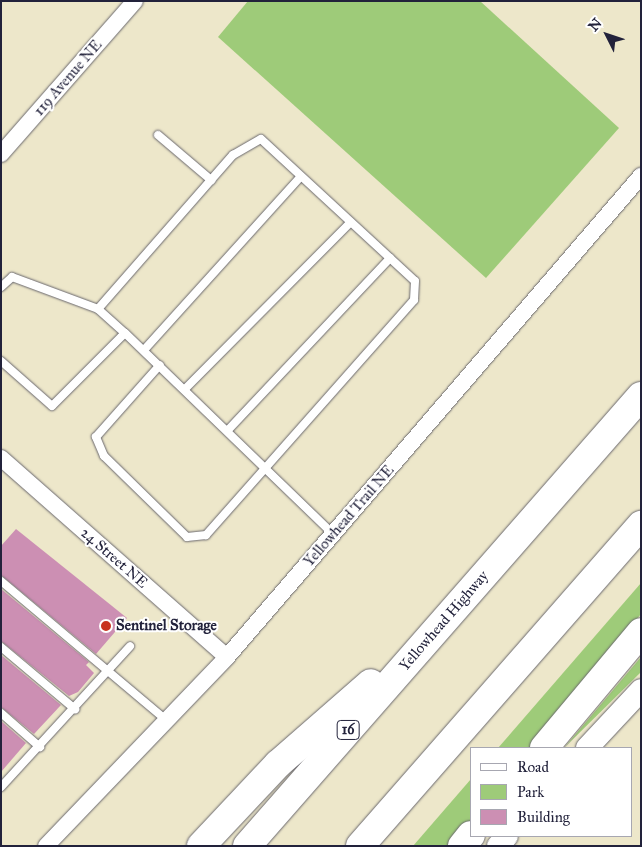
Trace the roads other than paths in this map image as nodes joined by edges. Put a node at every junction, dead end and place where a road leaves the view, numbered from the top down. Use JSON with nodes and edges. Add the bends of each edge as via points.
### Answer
{"nodes":[{"id":1,"x":135,"y":1,"type":"edge"},
{"id":2,"x":158,"y":135,"type":"dead end"},
{"id":3,"x":1,"y":154,"type":"edge"},
{"id":4,"x":301,"y":176,"type":"junction"},
{"id":5,"x":641,"y":176,"type":"edge"},
{"id":6,"x":211,"y":180,"type":"junction"},
{"id":7,"x":351,"y":222,"type":"junction"},
{"id":8,"x":390,"y":258,"type":"junction"},
{"id":9,"x":1,"y":287,"type":"edge"},
{"id":10,"x":98,"y":309,"type":"junction"},
{"id":11,"x":125,"y":333,"type":"junction"},
{"id":12,"x":144,"y":350,"type":"junction"},
{"id":13,"x":1,"y":361,"type":"edge"},
{"id":14,"x":160,"y":365,"type":"junction"},
{"id":15,"x":185,"y":389,"type":"junction"},
{"id":16,"x":641,"y":396,"type":"edge"},
{"id":17,"x":229,"y":429,"type":"junction"},
{"id":18,"x":1,"y":458,"type":"edge"},
{"id":19,"x":265,"y":470,"type":"junction"},
{"id":20,"x":641,"y":525,"type":"edge"},
{"id":21,"x":333,"y":534,"type":"junction"},
{"id":22,"x":1,"y":581,"type":"edge"},
{"id":23,"x":450,"y":614,"type":"junction"},
{"id":24,"x":641,"y":632,"type":"edge"},
{"id":25,"x":1,"y":646,"type":"edge"},
{"id":26,"x":130,"y":646,"type":"dead end"},
{"id":27,"x":227,"y":657,"type":"junction"},
{"id":28,"x":107,"y":672,"type":"junction"},
{"id":29,"x":641,"y":690,"type":"edge"},
{"id":30,"x":75,"y":709,"type":"junction"},
{"id":31,"x":1,"y":713,"type":"edge"},
{"id":32,"x":167,"y":722,"type":"junction"},
{"id":33,"x":40,"y":747,"type":"junction"},
{"id":34,"x":545,"y":747,"type":"edge"},
{"id":35,"x":588,"y":747,"type":"edge"},
{"id":36,"x":2,"y":784,"type":"edge"},
{"id":37,"x":470,"y":836,"type":"edge"},
{"id":38,"x":46,"y":846,"type":"edge"},
{"id":39,"x":201,"y":846,"type":"edge"},
{"id":40,"x":247,"y":846,"type":"edge"},
{"id":41,"x":360,"y":846,"type":"edge"},
{"id":42,"x":462,"y":846,"type":"edge"}],
"edges":[{"from":1,"to":3,"type":"street","name":"119 Avenue NE"},
{"from":2,"to":6,"type":"lane"},
{"from":4,"to":6,"type":"lane","via":[[261,139],[233,155]]},
{"from":4,"to":7,"type":"lane"},
{"from":4,"to":12,"type":"lane"},
{"from":5,"to":21,"type":"street","name":"Yellowhead Trail NE"},
{"from":6,"to":10,"type":"lane"},
{"from":7,"to":8,"type":"lane"},
{"from":7,"to":15,"type":"lane"},
{"from":8,"to":17,"type":"lane"},
{"from":8,"to":19,"type":"lane","via":[[415,281],[414,300]]},
{"from":9,"to":10,"type":"lane","via":[[12,277]]},
{"from":10,"to":11,"type":"lane"},
{"from":11,"to":12,"type":"lane"},
{"from":11,"to":13,"type":"lane","via":[[52,406]]},
{"from":12,"to":14,"type":"lane"},
{"from":14,"to":15,"type":"lane"},
{"from":14,"to":19,"type":"lane","via":[[96,437],[104,456],[187,537],[206,535]]},
{"from":15,"to":17,"type":"lane"},
{"from":16,"to":23,"type":"highway","name":"Yellowhead Highway","number":"16"},
{"from":17,"to":19,"type":"lane"},
{"from":18,"to":27,"type":"street","name":"24 Street NE"},
{"from":19,"to":21,"type":"lane"},
{"from":20,"to":41,"type":"highway"},
{"from":21,"to":27,"type":"street","name":"Yellowhead Trail NE"},
{"from":22,"to":28,"type":"lane"},
{"from":23,"to":39,"type":"highway","via":[[278,764]]},
{"from":23,"to":40,"type":"highway","name":"Yellowhead Highway","number":"16"},
{"from":24,"to":34,"type":"highway"},
{"from":25,"to":30,"type":"lane"},
{"from":26,"to":28,"type":"lane"},
{"from":27,"to":32,"type":"street","name":"Yellowhead Trail NE"},
{"from":28,"to":30,"type":"lane"},
{"from":28,"to":32,"type":"lane"},
{"from":29,"to":35,"type":"main road"},
{"from":30,"to":33,"type":"lane"},
{"from":31,"to":33,"type":"lane"},
{"from":32,"to":38,"type":"street","name":"Yellowhead Trail NE"},
{"from":33,"to":36,"type":"lane"},
{"from":37,"to":42,"type":"highway"}]}
